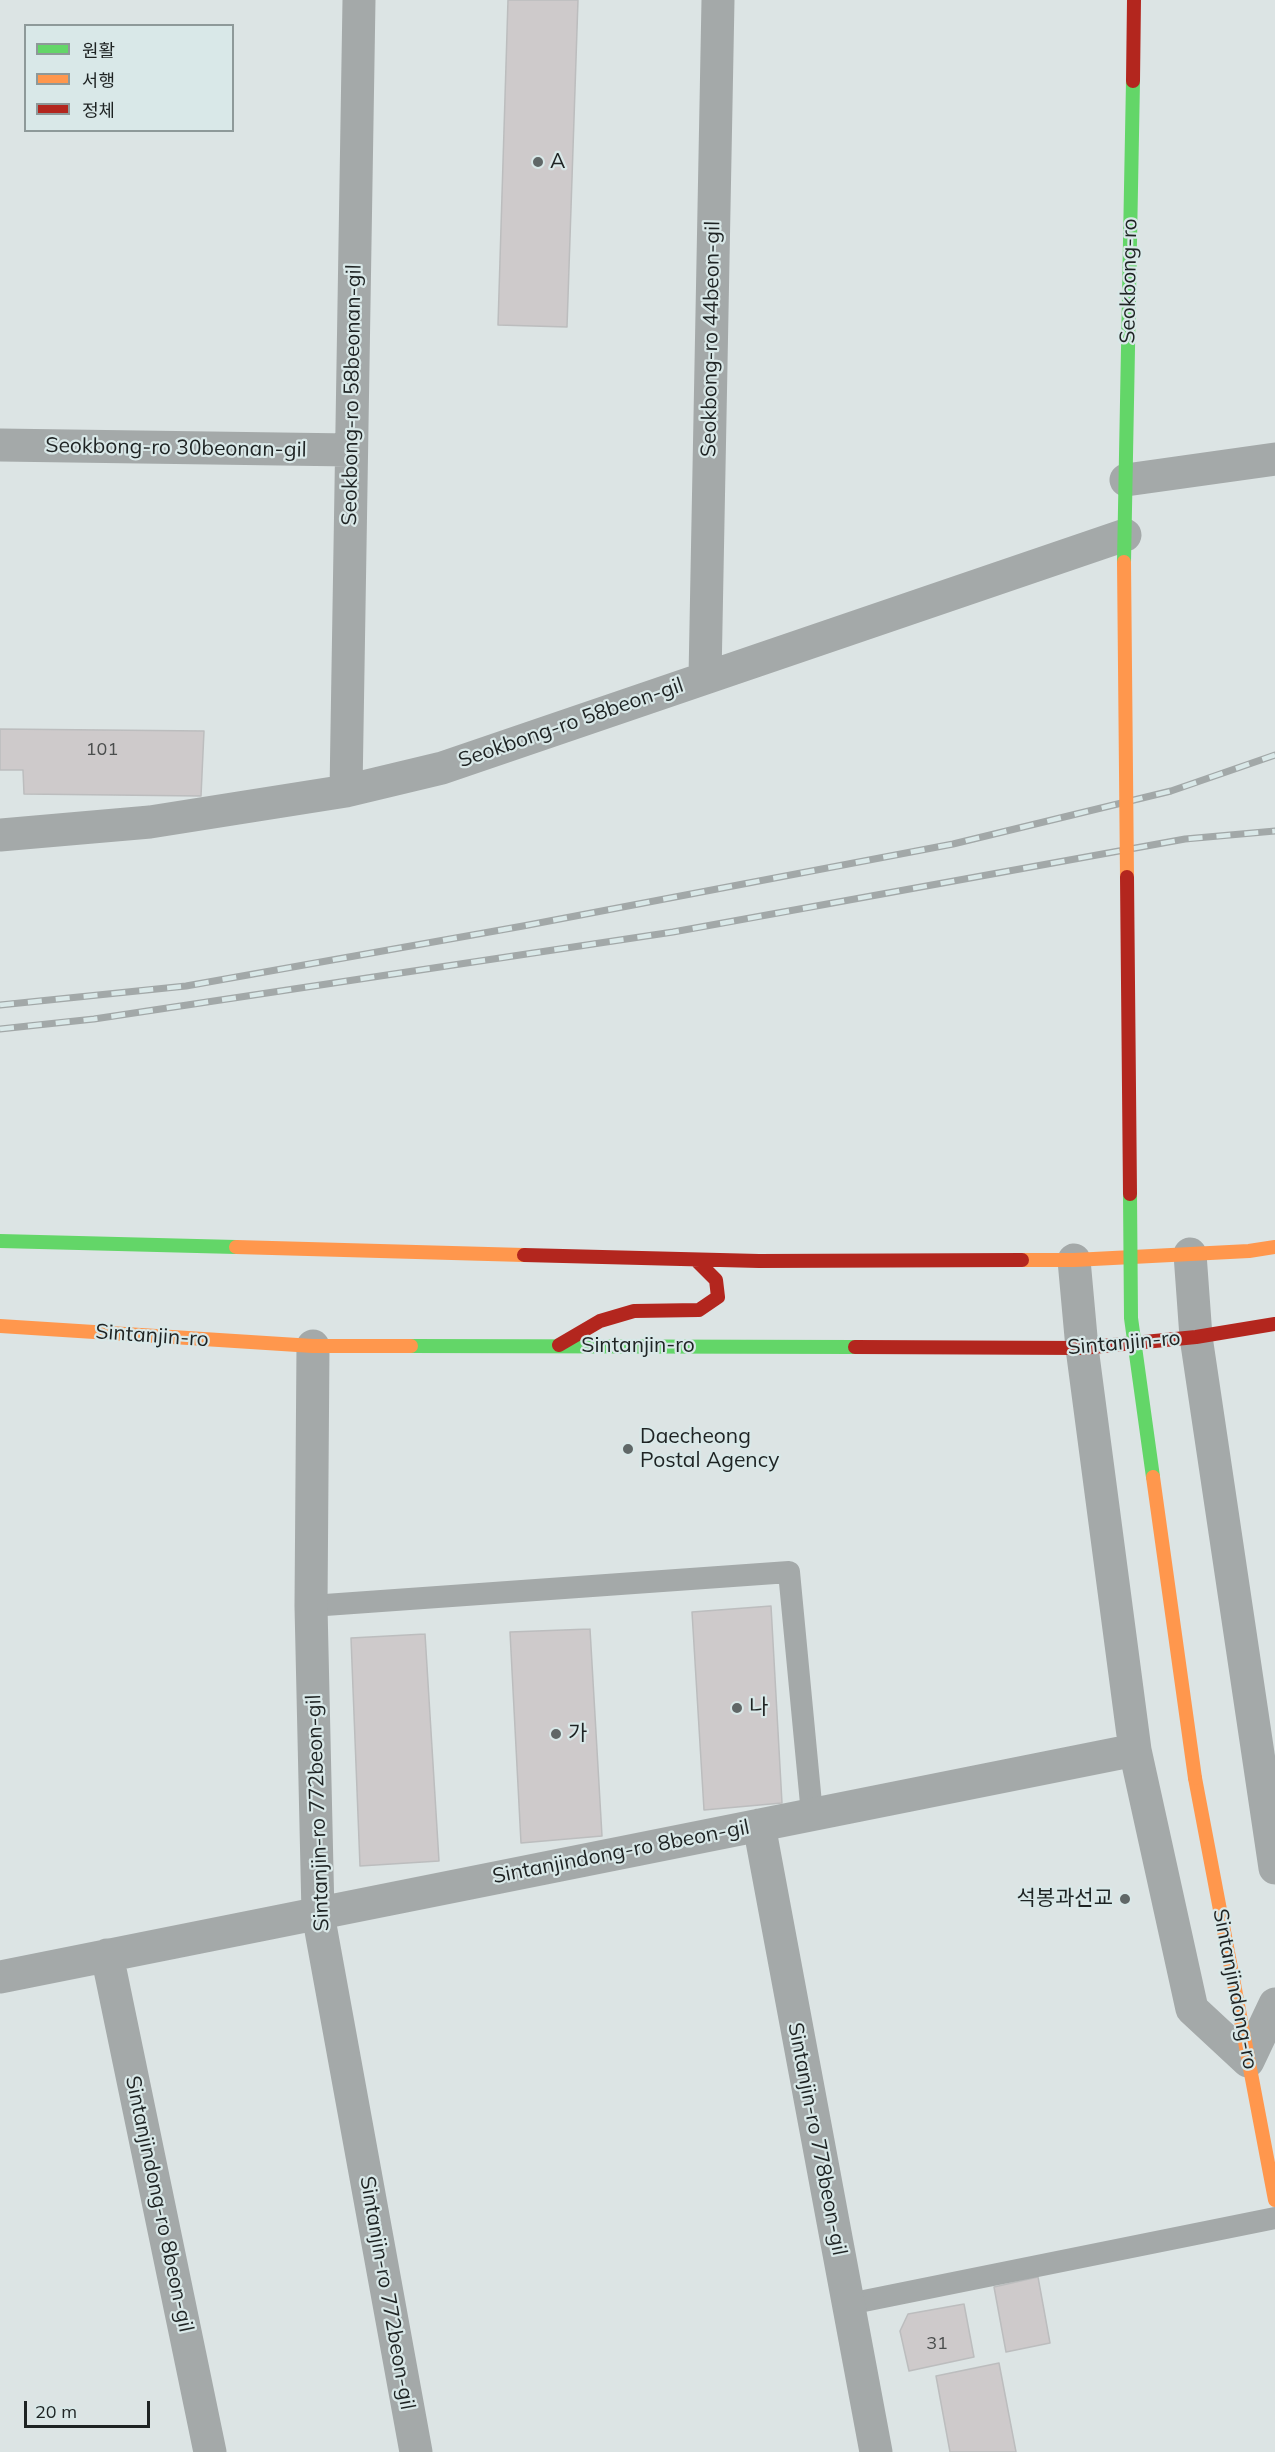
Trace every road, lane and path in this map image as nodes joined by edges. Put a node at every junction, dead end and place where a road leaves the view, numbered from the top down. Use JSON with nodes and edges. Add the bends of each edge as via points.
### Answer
{"nodes":[{"id":1,"x":359,"y":0,"type":"edge"},
{"id":2,"x":718,"y":0,"type":"edge"},
{"id":3,"x":1134,"y":0,"type":"edge"},
{"id":4,"x":0,"y":445,"type":"edge"},
{"id":5,"x":351,"y":450,"type":"junction"},
{"id":6,"x":1275,"y":459,"type":"edge"},
{"id":7,"x":1126,"y":480,"type":"junction"},
{"id":8,"x":1125,"y":548,"type":"junction"},
{"id":9,"x":705,"y":677,"type":"junction"},
{"id":10,"x":345,"y":791,"type":"junction"},
{"id":11,"x":0,"y":835,"type":"edge"},
{"id":12,"x":0,"y":1241,"type":"edge"},
{"id":13,"x":1275,"y":1247,"type":"edge"},
{"id":14,"x":1190,"y":1254,"type":"junction"},
{"id":15,"x":696,"y":1260,"type":"junction"},
{"id":16,"x":1074,"y":1260,"type":"junction"},
{"id":17,"x":1275,"y":1324,"type":"edge"},
{"id":18,"x":0,"y":1326,"type":"edge"},
{"id":19,"x":1196,"y":1337,"type":"junction"},
{"id":20,"x":313,"y":1346,"type":"junction"},
{"id":21,"x":557,"y":1346,"type":"junction"},
{"id":22,"x":1082,"y":1348,"type":"junction"},
{"id":23,"x":311,"y":1606,"type":"junction"},
{"id":24,"x":1265,"y":1731,"type":"edge"},
{"id":25,"x":1135,"y":1750,"type":"junction"},
{"id":26,"x":812,"y":1814,"type":"junction"},
{"id":27,"x":759,"y":1825,"type":"junction"},
{"id":28,"x":1275,"y":1868,"type":"edge"},
{"id":29,"x":318,"y":1914,"type":"junction"},
{"id":30,"x":107,"y":1955,"type":"junction"},
{"id":31,"x":0,"y":1977,"type":"edge"},
{"id":32,"x":1275,"y":2004,"type":"edge"},
{"id":33,"x":1248,"y":2061,"type":"junction"},
{"id":34,"x":1275,"y":2200,"type":"edge"},
{"id":35,"x":1275,"y":2218,"type":"edge"},
{"id":36,"x":849,"y":2304,"type":"junction"},
{"id":37,"x":210,"y":2452,"type":"edge"},
{"id":38,"x":416,"y":2452,"type":"edge"},
{"id":39,"x":876,"y":2452,"type":"edge"}],
"edges":[{"from":1,"to":5,"type":"street","name":"Seokbong-ro 58beonan-gil"},
{"from":2,"to":9,"type":"street","name":"Seokbong-ro 44beon-gil"},
{"from":3,"to":7,"type":"main road","name":"Seokbong-ro"},
{"from":4,"to":5,"type":"street","name":"Seokbong-ro 30beonan-gil"},
{"from":5,"to":10,"type":"street","name":"Seokbong-ro 58beonan-gil"},
{"from":6,"to":7,"type":"street"},
{"from":7,"to":8,"type":"main road","name":"Seokbong-ro"},
{"from":8,"to":9,"type":"street","name":"Seokbong-ro 58beon-gil"},
{"from":8,"to":33,"type":"main road","name":"Sintanjindong-ro","bridge":true,"via":[[1131,1318],[1195,1778]]},
{"from":9,"to":10,"type":"street","name":"Seokbong-ro 58beon-gil","via":[[442,768]]},
{"from":10,"to":11,"type":"street","name":"Seokbong-ro 58beon-gil","via":[[150,822]]},
{"from":12,"to":15,"type":"main road"},
{"from":13,"to":14,"type":"main road"},
{"from":14,"to":16,"type":"main road"},
{"from":14,"to":19,"type":"street"},
{"from":15,"to":16,"type":"main road"},
{"from":15,"to":21,"type":"main road","via":[[716,1280],[718,1297],[699,1310],[634,1311],[600,1321]]},
{"from":16,"to":22,"type":"street"},
{"from":17,"to":19,"type":"main road","name":"Sintanjin-ro"},
{"from":18,"to":20,"type":"main road","name":"Sintanjin-ro"},
{"from":19,"to":22,"type":"main road","name":"Sintanjin-ro"},
{"from":19,"to":24,"type":"street"},
{"from":20,"to":21,"type":"main road","name":"Sintanjin-ro"},
{"from":20,"to":23,"type":"street","name":"Sintanjin-ro 772beon-gil"},
{"from":21,"to":22,"type":"main road","name":"Sintanjin-ro"},
{"from":22,"to":25,"type":"street"},
{"from":23,"to":26,"type":"lane","via":[[789,1572]]},
{"from":23,"to":29,"type":"street","name":"Sintanjin-ro 772beon-gil"},
{"from":24,"to":28,"type":"street"},
{"from":25,"to":26,"type":"street","name":"Sintanjindong-ro 8beon-gil"},
{"from":25,"to":33,"type":"street","via":[[1192,2009]]},
{"from":26,"to":27,"type":"street","name":"Sintanjindong-ro 8beon-gil"},
{"from":27,"to":29,"type":"street","name":"Sintanjindong-ro 8beon-gil"},
{"from":27,"to":36,"type":"street","name":"Sintanjin-ro 778beon-gil"},
{"from":29,"to":30,"type":"street","name":"Sintanjindong-ro 8beon-gil"},
{"from":29,"to":38,"type":"street","name":"Sintanjin-ro 772beon-gil"},
{"from":30,"to":31,"type":"street","name":"Sintanjindong-ro 8beon-gil"},
{"from":30,"to":37,"type":"street","name":"Sintanjindong-ro 8beon-gil"},
{"from":32,"to":33,"type":"street"},
{"from":33,"to":34,"type":"main road","name":"Sintanjindong-ro"},
{"from":35,"to":36,"type":"lane"},
{"from":36,"to":39,"type":"street","name":"Sintanjin-ro 778beon-gil"}]}
